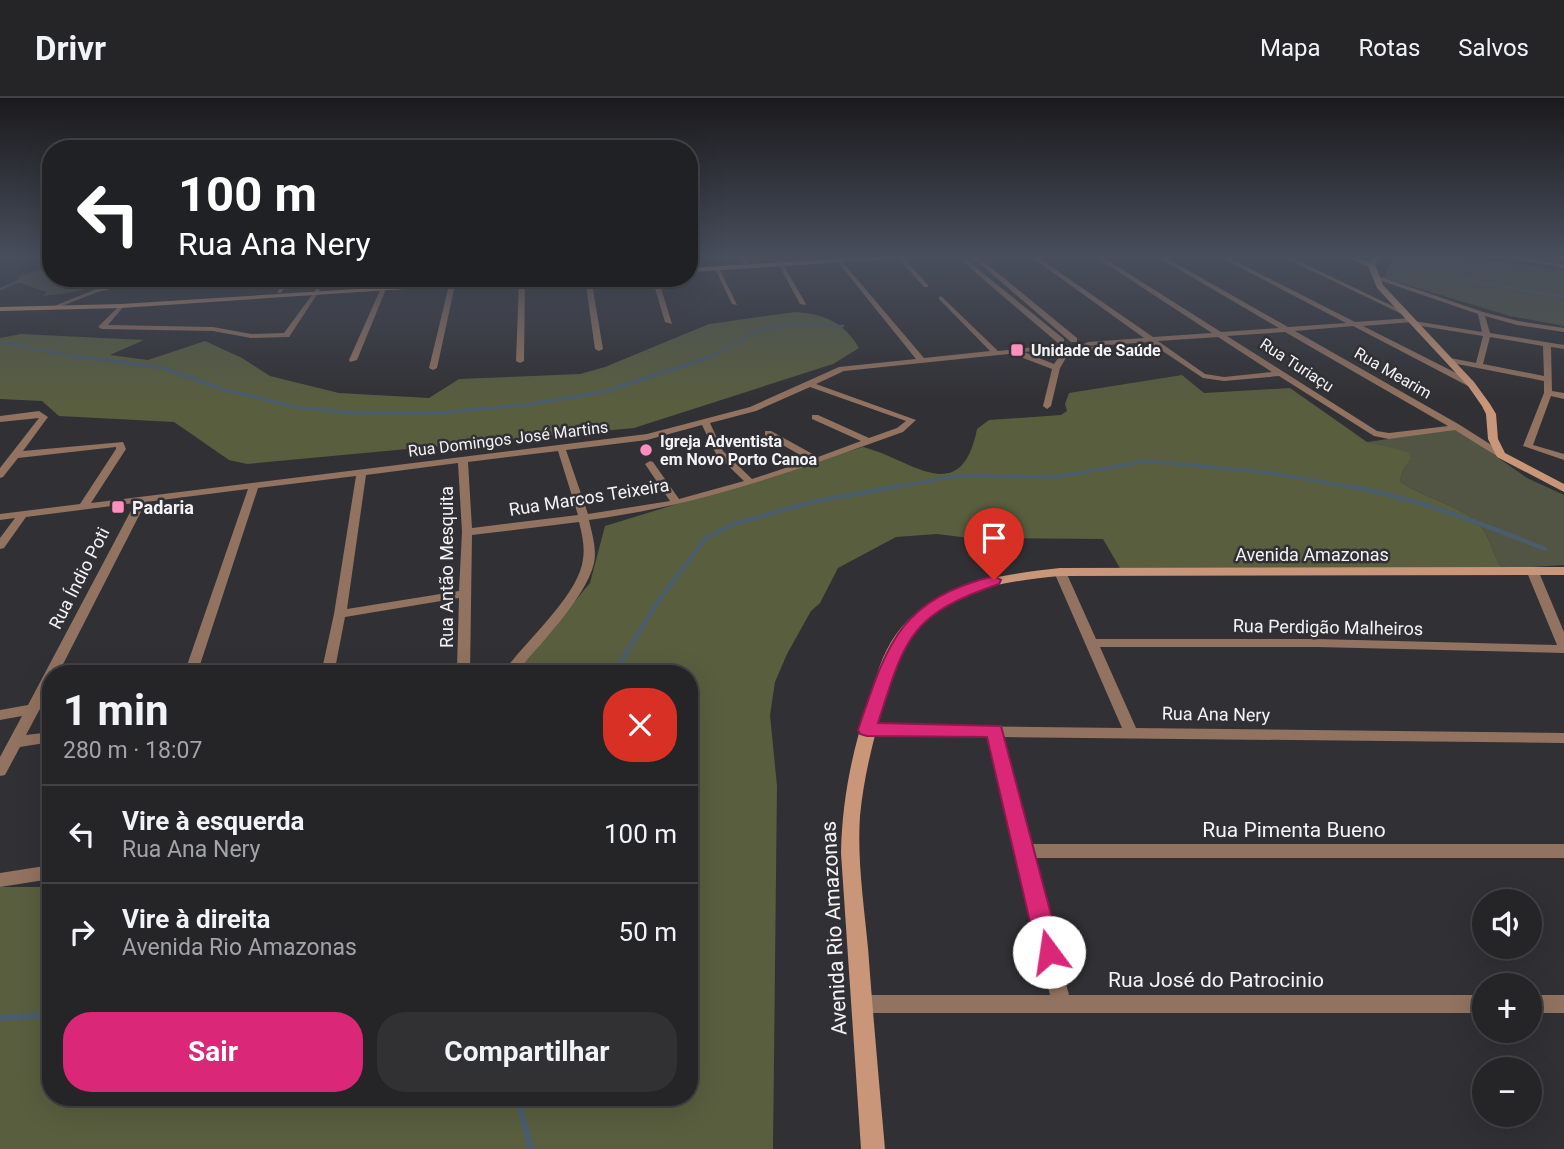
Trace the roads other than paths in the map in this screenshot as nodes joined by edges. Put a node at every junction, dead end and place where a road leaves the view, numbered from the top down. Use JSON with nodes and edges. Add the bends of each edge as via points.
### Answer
{"nodes":[{"id":1,"x":72,"y":305,"type":"edge"},
{"id":2,"x":134,"y":305,"type":"edge"},
{"id":3,"x":306,"y":305,"type":"edge"},
{"id":4,"x":376,"y":305,"type":"edge"},
{"id":5,"x":447,"y":305,"type":"edge"},
{"id":6,"x":522,"y":305,"type":"edge"},
{"id":7,"x":592,"y":305,"type":"edge"},
{"id":8,"x":664,"y":305,"type":"edge"},
{"id":9,"x":876,"y":305,"type":"edge"},
{"id":10,"x":948,"y":305,"type":"edge"},
{"id":11,"x":1013,"y":305,"type":"edge"},
{"id":12,"x":1032,"y":305,"type":"edge"},
{"id":13,"x":1102,"y":305,"type":"edge"},
{"id":14,"x":1174,"y":305,"type":"edge"},
{"id":15,"x":1246,"y":305,"type":"edge"},
{"id":16,"x":1316,"y":305,"type":"edge"},
{"id":17,"x":1383,"y":305,"type":"edge"},
{"id":18,"x":1399,"y":305,"type":"edge"},
{"id":19,"x":1459,"y":305,"type":"edge"},
{"id":20,"x":57,"y":306,"type":"joint"},
{"id":21,"x":121,"y":306,"type":"junction"},
{"id":22,"x":0,"y":307,"type":"edge"},
{"id":23,"x":1477,"y":311,"type":"junction"},
{"id":24,"x":1411,"y":319,"type":"junction"},
{"id":25,"x":669,"y":322,"type":"dead end"},
{"id":26,"x":1354,"y":325,"type":"junction"},
{"id":27,"x":1290,"y":330,"type":"junction"},
{"id":28,"x":1564,"y":330,"type":"edge"},
{"id":29,"x":1221,"y":335,"type":"junction"},
{"id":30,"x":1487,"y":335,"type":"junction"},
{"id":31,"x":1074,"y":340,"type":"junction"},
{"id":32,"x":1151,"y":340,"type":"junction"},
{"id":33,"x":1547,"y":345,"type":"junction"},
{"id":34,"x":1091,"y":346,"type":"junction"},
{"id":35,"x":1564,"y":347,"type":"edge"},
{"id":36,"x":1060,"y":348,"type":"junction"},
{"id":37,"x":599,"y":349,"type":"dead end"},
{"id":38,"x":1013,"y":353,"type":"junction"},
{"id":39,"x":996,"y":354,"type":"junction"},
{"id":40,"x":353,"y":360,"type":"dead end"},
{"id":41,"x":922,"y":360,"type":"junction"},
{"id":42,"x":1450,"y":360,"type":"junction"},
{"id":43,"x":520,"y":361,"type":"dead end"},
{"id":44,"x":1479,"y":365,"type":"junction"},
{"id":45,"x":433,"y":368,"type":"dead end"},
{"id":46,"x":1056,"y":368,"type":"junction"},
{"id":47,"x":1282,"y":373,"type":"junction"},
{"id":48,"x":1548,"y":379,"type":"junction"},
{"id":49,"x":810,"y":384,"type":"junction"},
{"id":50,"x":1471,"y":384,"type":"junction"},
{"id":51,"x":1548,"y":393,"type":"junction"},
{"id":52,"x":1564,"y":396,"type":"edge"},
{"id":53,"x":1047,"y":406,"type":"dead end"},
{"id":54,"x":815,"y":417,"type":"dead end"},
{"id":55,"x":0,"y":419,"type":"edge"},
{"id":56,"x":706,"y":423,"type":"junction"},
{"id":57,"x":1457,"y":427,"type":"junction"},
{"id":58,"x":768,"y":433,"type":"dead end"},
{"id":59,"x":868,"y":441,"type":"junction"},
{"id":60,"x":562,"y":450,"type":"junction"},
{"id":61,"x":16,"y":455,"type":"junction"},
{"id":62,"x":1501,"y":455,"type":"junction"},
{"id":63,"x":1564,"y":457,"type":"edge"},
{"id":64,"x":817,"y":460,"type":"junction"},
{"id":65,"x":463,"y":461,"type":"junction"},
{"id":66,"x":650,"y":464,"type":"dead end"},
{"id":67,"x":361,"y":473,"type":"junction"},
{"id":68,"x":0,"y":475,"type":"edge"},
{"id":69,"x":750,"y":482,"type":"junction"},
{"id":70,"x":254,"y":486,"type":"junction"},
{"id":71,"x":1564,"y":489,"type":"edge"},
{"id":72,"x":142,"y":500,"type":"junction"},
{"id":73,"x":676,"y":502,"type":"junction"},
{"id":74,"x":83,"y":507,"type":"junction"},
{"id":75,"x":23,"y":514,"type":"junction"},
{"id":76,"x":0,"y":517,"type":"edge"},
{"id":77,"x":582,"y":517,"type":"junction"},
{"id":78,"x":467,"y":532,"type":"junction"},
{"id":79,"x":0,"y":546,"type":"edge"},
{"id":80,"x":1532,"y":570,"type":"junction"},
{"id":81,"x":1564,"y":571,"type":"edge"},
{"id":82,"x":1060,"y":572,"type":"junction"},
{"id":83,"x":465,"y":593,"type":"junction"},
{"id":84,"x":340,"y":614,"type":"junction"},
{"id":85,"x":1091,"y":643,"type":"junction"},
{"id":86,"x":1564,"y":648,"type":"edge"},
{"id":87,"x":56,"y":665,"type":"edge"},
{"id":88,"x":193,"y":665,"type":"edge"},
{"id":89,"x":329,"y":665,"type":"edge"},
{"id":90,"x":463,"y":665,"type":"edge"},
{"id":91,"x":515,"y":665,"type":"edge"},
{"id":92,"x":42,"y":692,"type":"edge"},
{"id":93,"x":33,"y":709,"type":"junction"},
{"id":94,"x":0,"y":715,"type":"edge"},
{"id":95,"x":867,"y":730,"type":"junction"},
{"id":96,"x":994,"y":731,"type":"junction"},
{"id":97,"x":1131,"y":732,"type":"junction"},
{"id":98,"x":42,"y":738,"type":"edge"},
{"id":99,"x":1564,"y":738,"type":"edge"},
{"id":100,"x":16,"y":742,"type":"junction"},
{"id":101,"x":0,"y":771,"type":"edge"},
{"id":102,"x":1564,"y":850,"type":"edge"},
{"id":103,"x":1024,"y":851,"type":"junction"},
{"id":104,"x":42,"y":873,"type":"edge"},
{"id":105,"x":0,"y":880,"type":"edge"},
{"id":106,"x":1061,"y":1002,"type":"junction"},
{"id":107,"x":863,"y":1004,"type":"junction"},
{"id":108,"x":1472,"y":1004,"type":"edge"},
{"id":109,"x":1542,"y":1004,"type":"edge"},
{"id":110,"x":1564,"y":1004,"type":"edge"},
{"id":111,"x":873,"y":1149,"type":"edge"}],
"edges":[{"from":1,"to":20,"type":"street"},
{"from":2,"to":21,"type":"street"},
{"from":3,"to":21,"type":"street","via":[[286,335],[251,336],[202,328],[102,327]]},
{"from":4,"to":40,"type":"street"},
{"from":5,"to":45,"type":"street"},
{"from":6,"to":43,"type":"street"},
{"from":7,"to":37,"type":"street"},
{"from":8,"to":25,"type":"street"},
{"from":9,"to":41,"type":"street"},
{"from":10,"to":39,"type":"street"},
{"from":11,"to":36,"type":"street"},
{"from":12,"to":31,"type":"street"},
{"from":13,"to":32,"type":"street"},
{"from":14,"to":29,"type":"street","name":"Rua Turiaçu"},
{"from":15,"to":27,"type":"street","name":"Rua Mearim"},
{"from":16,"to":26,"type":"street"},
{"from":17,"to":24,"type":"street"},
{"from":18,"to":24,"type":"street"},
{"from":19,"to":23,"type":"street"},
{"from":20,"to":22,"type":"street"},
{"from":21,"to":22,"type":"street"},
{"from":23,"to":28,"type":"street"},
{"from":23,"to":30,"type":"street"},
{"from":24,"to":26,"type":"street"},
{"from":24,"to":30,"type":"street"},
{"from":24,"to":42,"type":"street"},
{"from":26,"to":27,"type":"street"},
{"from":26,"to":50,"type":"street"},
{"from":27,"to":29,"type":"street"},
{"from":27,"to":57,"type":"street","name":"Rua Mearim"},
{"from":29,"to":32,"type":"street"},
{"from":29,"to":47,"type":"street","name":"Rua Turiaçu"},
{"from":30,"to":33,"type":"street"},
{"from":30,"to":44,"type":"street"},
{"from":31,"to":34,"type":"street"},
{"from":31,"to":36,"type":"street"},
{"from":32,"to":34,"type":"street"},
{"from":32,"to":47,"type":"street","via":[[1199,374],[1216,379]]},
{"from":33,"to":35,"type":"street"},
{"from":33,"to":48,"type":"street"},
{"from":34,"to":36,"type":"street","via":[[1091,352],[1082,355]]},
{"from":36,"to":38,"type":"street","name":"Rua Domingos José Martins"},
{"from":36,"to":46,"type":"street"},
{"from":38,"to":39,"type":"street","name":"Rua Domingos José Martins"},
{"from":38,"to":46,"type":"street"},
{"from":39,"to":41,"type":"street","name":"Rua Domingos José Martins"},
{"from":41,"to":49,"type":"street","name":"Rua Domingos José Martins","via":[[842,369]]},
{"from":42,"to":44,"type":"street"},
{"from":42,"to":50,"type":"street"},
{"from":44,"to":48,"type":"street"},
{"from":46,"to":53,"type":"street"},
{"from":47,"to":57,"type":"street","name":"Rua Turiaçu","via":[[1378,434]]},
{"from":48,"to":51,"type":"street"},
{"from":49,"to":56,"type":"street","name":"Rua Domingos José Martins"},
{"from":49,"to":59,"type":"street","name":"Rua Marcos Teixeira","via":[[912,420],[900,430]]},
{"from":50,"to":62,"type":"street","via":[[1489,410],[1493,439]]},
{"from":51,"to":52,"type":"street"},
{"from":51,"to":63,"type":"street","via":[[1528,446]]},
{"from":54,"to":59,"type":"street"},
{"from":55,"to":61,"type":"street","via":[[44,416]]},
{"from":56,"to":60,"type":"street","name":"Rua Domingos José Martins"},
{"from":56,"to":69,"type":"street","via":[[719,452]]},
{"from":57,"to":62,"type":"street","name":"Rua Mearim"},
{"from":58,"to":64,"type":"street"},
{"from":59,"to":64,"type":"street","name":"Rua Marcos Teixeira"},
{"from":60,"to":65,"type":"street","name":"Rua Domingos José Martins"},
{"from":60,"to":77,"type":"street"},
{"from":61,"to":68,"type":"street"},
{"from":61,"to":74,"type":"street","via":[[120,444]]},
{"from":62,"to":71,"type":"street"},
{"from":64,"to":69,"type":"street","name":"Rua Marcos Teixeira"},
{"from":65,"to":67,"type":"street","name":"Rua Domingos José Martins"},
{"from":65,"to":78,"type":"street","name":"Rua Antão Mesquita"},
{"from":66,"to":73,"type":"street"},
{"from":67,"to":70,"type":"street","name":"Rua Domingos José Martins"},
{"from":67,"to":84,"type":"street"},
{"from":69,"to":73,"type":"street","name":"Rua Marcos Teixeira"},
{"from":70,"to":72,"type":"street","name":"Rua Domingos José Martins"},
{"from":70,"to":88,"type":"street"},
{"from":72,"to":74,"type":"street","name":"Rua Domingos José Martins"},
{"from":72,"to":87,"type":"street","name":"Rua Índio Poti"},
{"from":73,"to":77,"type":"street","name":"Rua Marcos Teixeira"},
{"from":74,"to":75,"type":"street","name":"Rua Domingos José Martins"},
{"from":75,"to":76,"type":"street","name":"Rua Domingos José Martins"},
{"from":75,"to":79,"type":"street"},
{"from":77,"to":78,"type":"street","name":"Rua Marcos Teixeira"},
{"from":77,"to":91,"type":"street","via":[[588,549],[579,585]]},
{"from":78,"to":83,"type":"street","name":"Rua Antão Mesquita"},
{"from":80,"to":81,"type":"street","name":"Avenida Amazonas"},
{"from":80,"to":82,"type":"street","name":"Avenida Amazonas"},
{"from":80,"to":86,"type":"street","name":"Rua Perdigão Malheiros"},
{"from":82,"to":85,"type":"street"},
{"from":82,"to":95,"type":"street","name":"Avenida Rio Amazonas","via":[[994,580],[954,594],[923,614],[898,643]]},
{"from":83,"to":84,"type":"street"},
{"from":83,"to":90,"type":"street","name":"Rua Antão Mesquita"},
{"from":84,"to":89,"type":"street"},
{"from":85,"to":86,"type":"street","name":"Rua Perdigão Malheiros"},
{"from":85,"to":97,"type":"street"},
{"from":92,"to":93,"type":"street","name":"Rua Índio Poti"},
{"from":93,"to":94,"type":"street"},
{"from":93,"to":100,"type":"street","name":"Rua Índio Poti"},
{"from":95,"to":96,"type":"street","name":"Rua Ana Nery"},
{"from":95,"to":107,"type":"street","name":"Avenida Rio Amazonas","via":[[850,820]]},
{"from":96,"to":97,"type":"street","name":"Rua Ana Nery"},
{"from":96,"to":103,"type":"street"},
{"from":97,"to":99,"type":"street","name":"Rua Ana Nery"},
{"from":98,"to":100,"type":"street"},
{"from":100,"to":101,"type":"street","name":"Rua Índio Poti"},
{"from":102,"to":103,"type":"street","name":"Rua Pimenta Bueno"},
{"from":103,"to":106,"type":"street"},
{"from":104,"to":105,"type":"street"},
{"from":106,"to":107,"type":"street","name":"Rua José do Patrocinio"},
{"from":106,"to":108,"type":"street","name":"Rua José do Patrocinio"},
{"from":107,"to":111,"type":"street","name":"Avenida Rio Amazonas"},
{"from":109,"to":110,"type":"street"}]}
